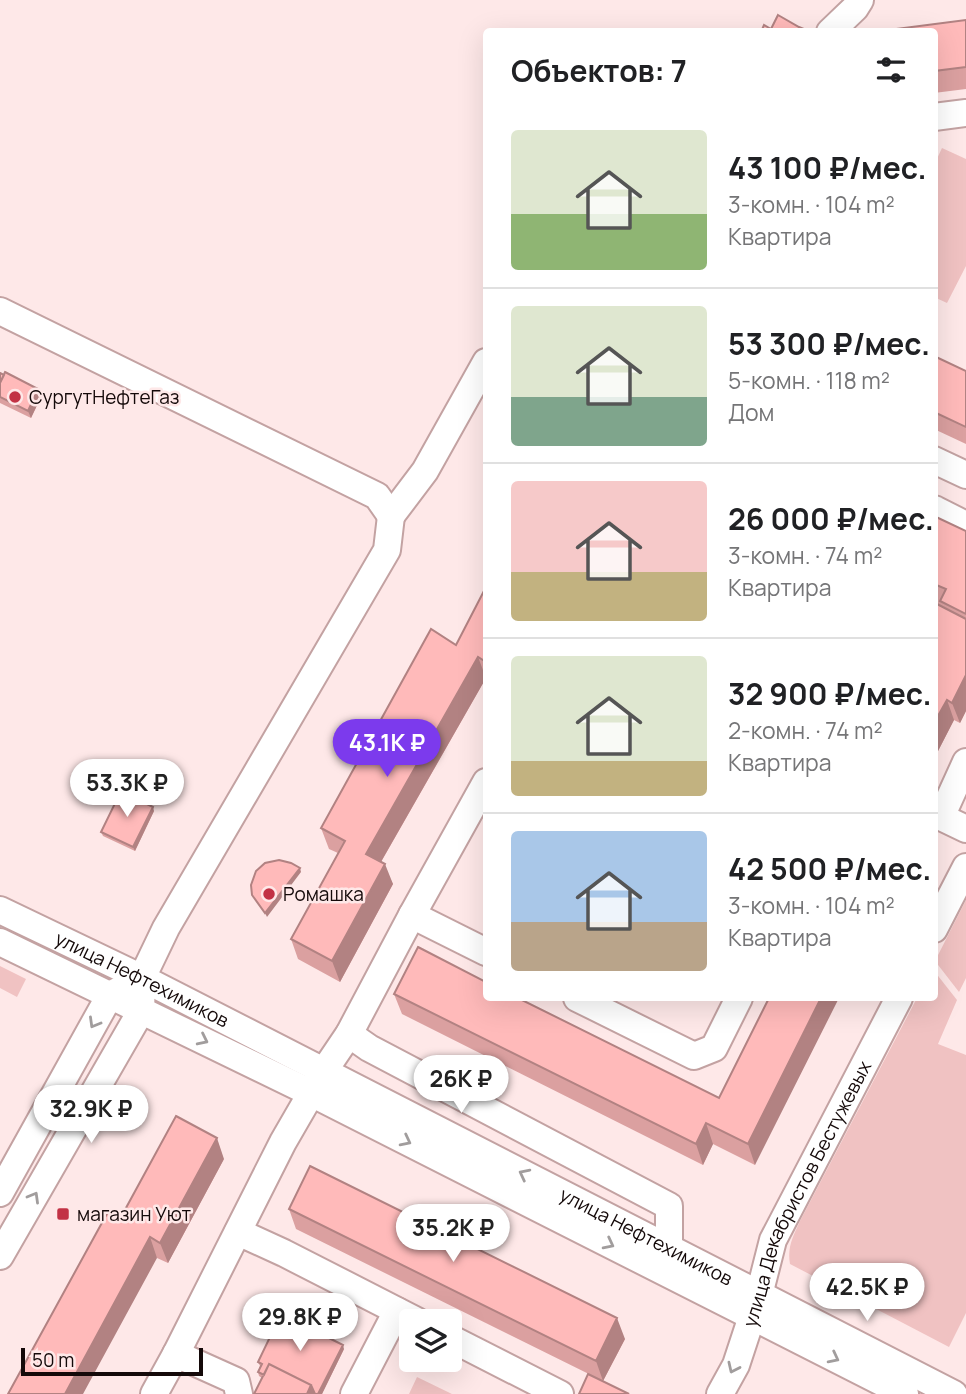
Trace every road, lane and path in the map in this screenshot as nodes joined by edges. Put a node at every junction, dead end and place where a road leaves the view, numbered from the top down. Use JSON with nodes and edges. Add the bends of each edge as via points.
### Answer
{"nodes":[{"id":1,"x":860,"y":0,"type":"edge"},
{"id":2,"x":834,"y":28,"type":"edge"},
{"id":3,"x":966,"y":113,"type":"edge"},
{"id":4,"x":938,"y":116,"type":"edge"},
{"id":5,"x":0,"y":311,"type":"edge"},
{"id":6,"x":483,"y":367,"type":"edge"},
{"id":7,"x":938,"y":462,"type":"edge"},
{"id":8,"x":966,"y":475,"type":"edge"},
{"id":9,"x":938,"y":511,"type":"edge"},
{"id":10,"x":391,"y":516,"type":"junction"},
{"id":11,"x":966,"y":525,"type":"edge"},
{"id":12,"x":966,"y":762,"type":"edge"},
{"id":13,"x":483,"y":787,"type":"edge"},
{"id":14,"x":938,"y":813,"type":"edge"},
{"id":15,"x":966,"y":829,"type":"edge"},
{"id":16,"x":966,"y":867,"type":"edge"},
{"id":17,"x":0,"y":910,"type":"edge"},
{"id":18,"x":412,"y":915,"type":"junction"},
{"id":19,"x":938,"y":921,"type":"edge"},
{"id":20,"x":0,"y":942,"type":"edge"},
{"id":21,"x":483,"y":950,"type":"edge"},
{"id":22,"x":142,"y":978,"type":"junction"},
{"id":23,"x":110,"y":995,"type":"junction"},
{"id":24,"x":583,"y":1001,"type":"edge"},
{"id":25,"x":738,"y":1001,"type":"edge"},
{"id":26,"x":896,"y":1001,"type":"edge"},
{"id":27,"x":141,"y":1010,"type":"junction"},
{"id":28,"x":349,"y":1034,"type":"junction"},
{"id":29,"x":317,"y":1082,"type":"junction"},
{"id":30,"x":0,"y":1193,"type":"edge"},
{"id":31,"x":238,"y":1232,"type":"junction"},
{"id":32,"x":669,"y":1249,"type":"junction"},
{"id":33,"x":0,"y":1256,"type":"edge"},
{"id":34,"x":755,"y":1305,"type":"junction"},
{"id":35,"x":399,"y":1312,"type":"edge"},
{"id":36,"x":399,"y":1328,"type":"edge"},
{"id":37,"x":462,"y":1344,"type":"edge"},
{"id":38,"x":176,"y":1354,"type":"junction"},
{"id":39,"x":154,"y":1394,"type":"edge"},
{"id":40,"x":239,"y":1394,"type":"edge"},
{"id":41,"x":354,"y":1394,"type":"edge"},
{"id":42,"x":560,"y":1394,"type":"edge"},
{"id":43,"x":720,"y":1394,"type":"edge"},
{"id":44,"x":905,"y":1394,"type":"edge"},
{"id":45,"x":954,"y":1394,"type":"edge"}],
"edges":[{"from":1,"to":2,"type":"street"},
{"from":3,"to":4,"type":"street"},
{"from":5,"to":10,"type":"street","via":[[377,496]]},
{"from":6,"to":10,"type":"street","via":[[425,471]]},
{"from":7,"to":8,"type":"street"},
{"from":9,"to":11,"type":"street"},
{"from":10,"to":22,"type":"street","via":[[387,550],[166,928]]},
{"from":12,"to":14,"type":"street"},
{"from":13,"to":18,"type":"street"},
{"from":14,"to":15,"type":"street"},
{"from":16,"to":19,"type":"street"},
{"from":17,"to":22,"type":"street","name":"улица Нефтехимиков"},
{"from":18,"to":21,"type":"street"},
{"from":18,"to":28,"type":"street"},
{"from":20,"to":23,"type":"street"},
{"from":22,"to":23,"type":"street"},
{"from":22,"to":27,"type":"street"},
{"from":22,"to":29,"type":"street","name":"улица Нефтехимиков"},
{"from":23,"to":27,"type":"street"},
{"from":23,"to":30,"type":"street","one_way":true},
{"from":24,"to":25,"type":"street","via":[[694,1056],[714,1048]]},
{"from":26,"to":34,"type":"street","name":"улица Декабристов Бестужевых","via":[[773,1240]]},
{"from":27,"to":29,"type":"street","one_way":true},
{"from":33,"to":27,"type":"street","one_way":true},
{"from":28,"to":29,"type":"street"},
{"from":28,"to":32,"type":"street","via":[[669,1206]]},
{"from":29,"to":31,"type":"street"},
{"from":32,"to":29,"type":"street","name":"улица Нефтехимиков","one_way":true},
{"from":29,"to":34,"type":"street","one_way":true},
{"from":31,"to":35,"type":"street"},
{"from":31,"to":38,"type":"street"},
{"from":32,"to":34,"type":"street","name":"улица Нефтехимиков"},
{"from":34,"to":43,"type":"street","name":"улица Декабристов Бестужевых","one_way":true,"via":[[736,1364]]},
{"from":34,"to":44,"type":"street","one_way":true},
{"from":34,"to":45,"type":"street","name":"улица Нефтехимиков"},
{"from":36,"to":41,"type":"street"},
{"from":37,"to":42,"type":"street"},
{"from":38,"to":39,"type":"street"},
{"from":38,"to":40,"type":"street","via":[[236,1381]]}]}
